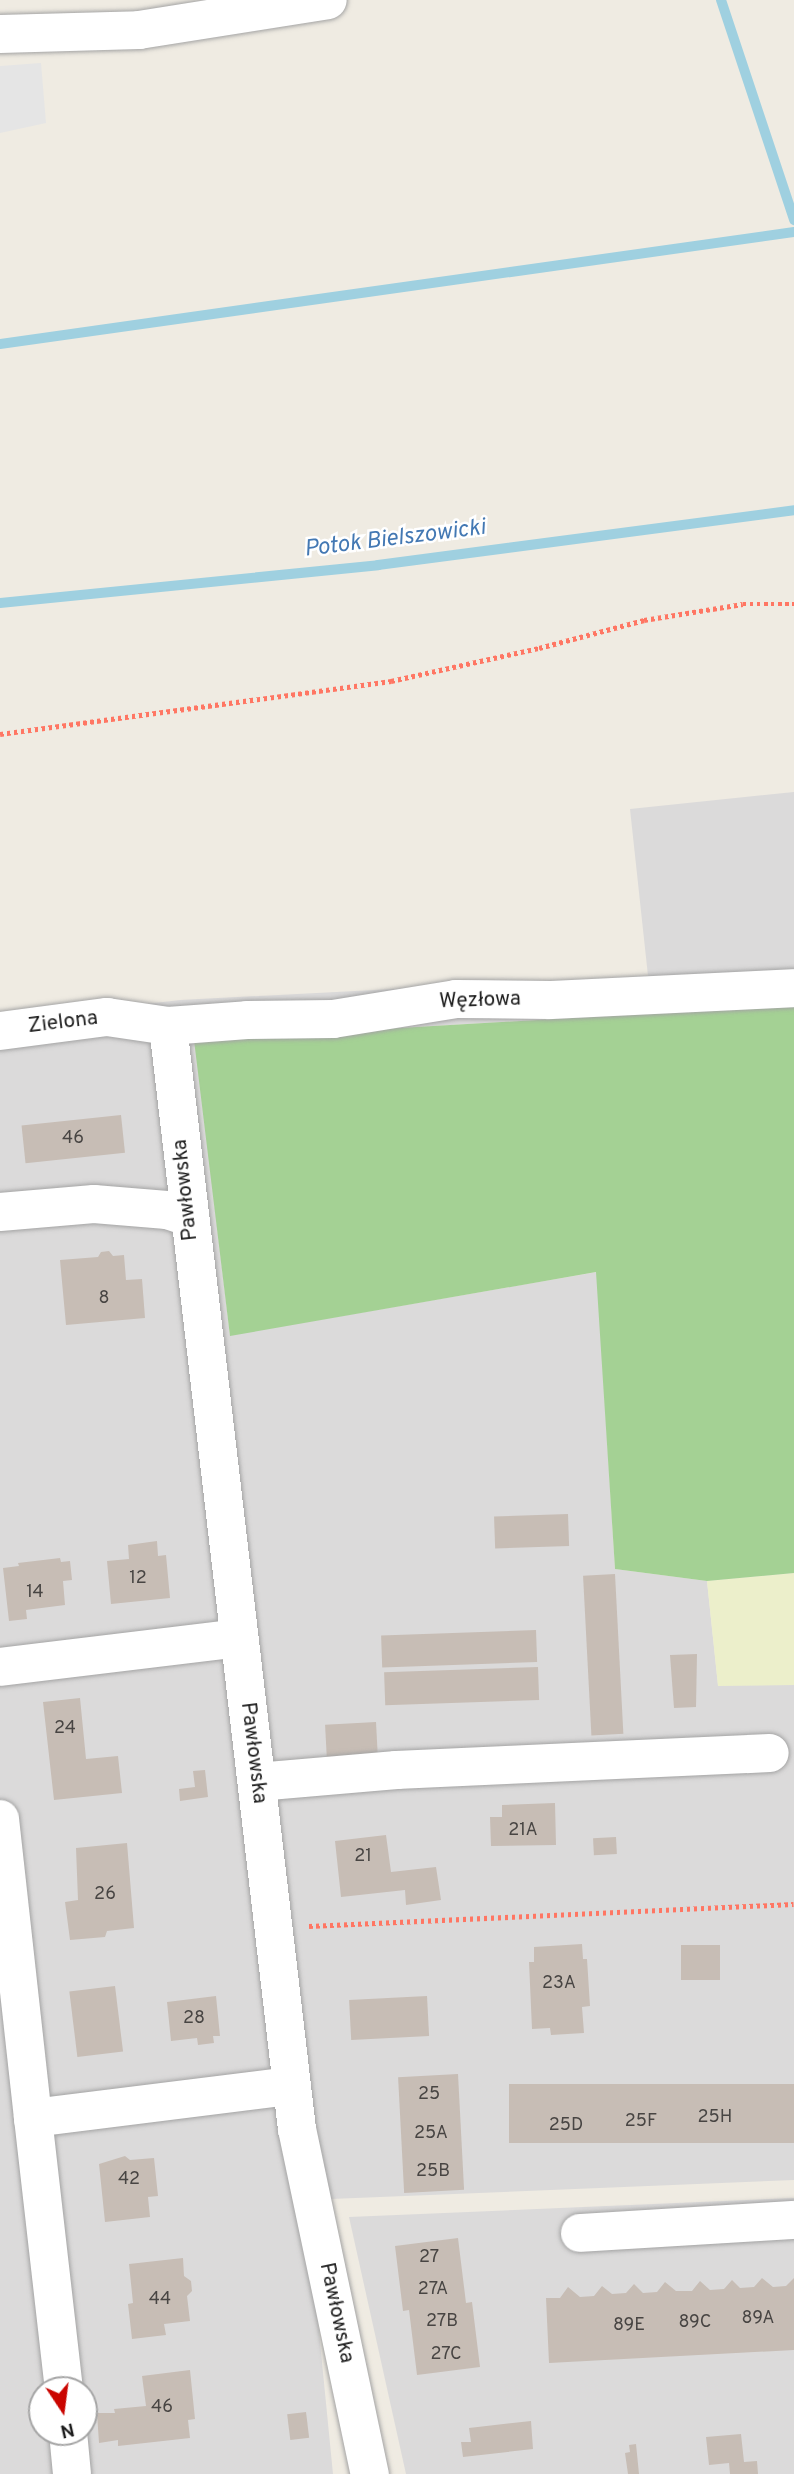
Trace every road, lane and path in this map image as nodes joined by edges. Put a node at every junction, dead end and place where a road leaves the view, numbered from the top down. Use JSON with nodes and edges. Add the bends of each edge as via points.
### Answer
{"nodes":[{"id":1,"x":328,"y":0,"type":"edge"},
{"id":2,"x":17,"y":43,"type":"edge"},
{"id":3,"x":794,"y":604,"type":"edge"},
{"id":4,"x":0,"y":734,"type":"edge"},
{"id":5,"x":794,"y":988,"type":"edge"},
{"id":6,"x":168,"y":1026,"type":"junction"},
{"id":7,"x":0,"y":1031,"type":"edge"},
{"id":8,"x":0,"y":1212,"type":"edge"},
{"id":9,"x":189,"y":1217,"type":"junction"},
{"id":10,"x":238,"y":1638,"type":"junction"},
{"id":11,"x":0,"y":1667,"type":"edge"},
{"id":12,"x":771,"y":1753,"type":"dead end"},
{"id":13,"x":257,"y":1782,"type":"junction"},
{"id":14,"x":0,"y":1819,"type":"edge"},
{"id":15,"x":794,"y":1904,"type":"edge"},
{"id":16,"x":271,"y":1928,"type":"junction"},
{"id":17,"x":291,"y":2086,"type":"junction"},
{"id":18,"x":33,"y":2118,"type":"junction"},
{"id":19,"x":794,"y":2220,"type":"edge"},
{"id":20,"x":580,"y":2233,"type":"dead end"},
{"id":21,"x":62,"y":2376,"type":"edge"},
{"id":22,"x":69,"y":2446,"type":"edge"},
{"id":23,"x":72,"y":2474,"type":"edge"},
{"id":24,"x":370,"y":2474,"type":"edge"}],
"edges":[{"from":1,"to":2,"type":"street","via":[[139,30]]},
{"from":3,"to":4,"type":"path","via":[[743,604],[644,620],[391,681]]},
{"from":5,"to":6,"type":"street","name":"Węzłowa","via":[[550,1000],[456,999],[332,1019]]},
{"from":6,"to":7,"type":"street","name":"Zielona","via":[[107,1017]]},
{"from":6,"to":9,"type":"street","name":"Pawłowska"},
{"from":8,"to":9,"type":"street","via":[[94,1204],[167,1210]]},
{"from":9,"to":10,"type":"street","name":"Pawłowska"},
{"from":10,"to":11,"type":"street"},
{"from":10,"to":13,"type":"street","name":"Pawłowska"},
{"from":12,"to":13,"type":"street","via":[[396,1770]]},
{"from":13,"to":16,"type":"street","name":"Pawłowska"},
{"from":14,"to":18,"type":"street"},
{"from":15,"to":16,"type":"path"},
{"from":16,"to":17,"type":"street","name":"Pawłowska"},
{"from":17,"to":18,"type":"street"},
{"from":17,"to":24,"type":"street","name":"Pawłowska"},
{"from":18,"to":21,"type":"street"},
{"from":19,"to":20,"type":"street"},
{"from":22,"to":23,"type":"street"}]}
